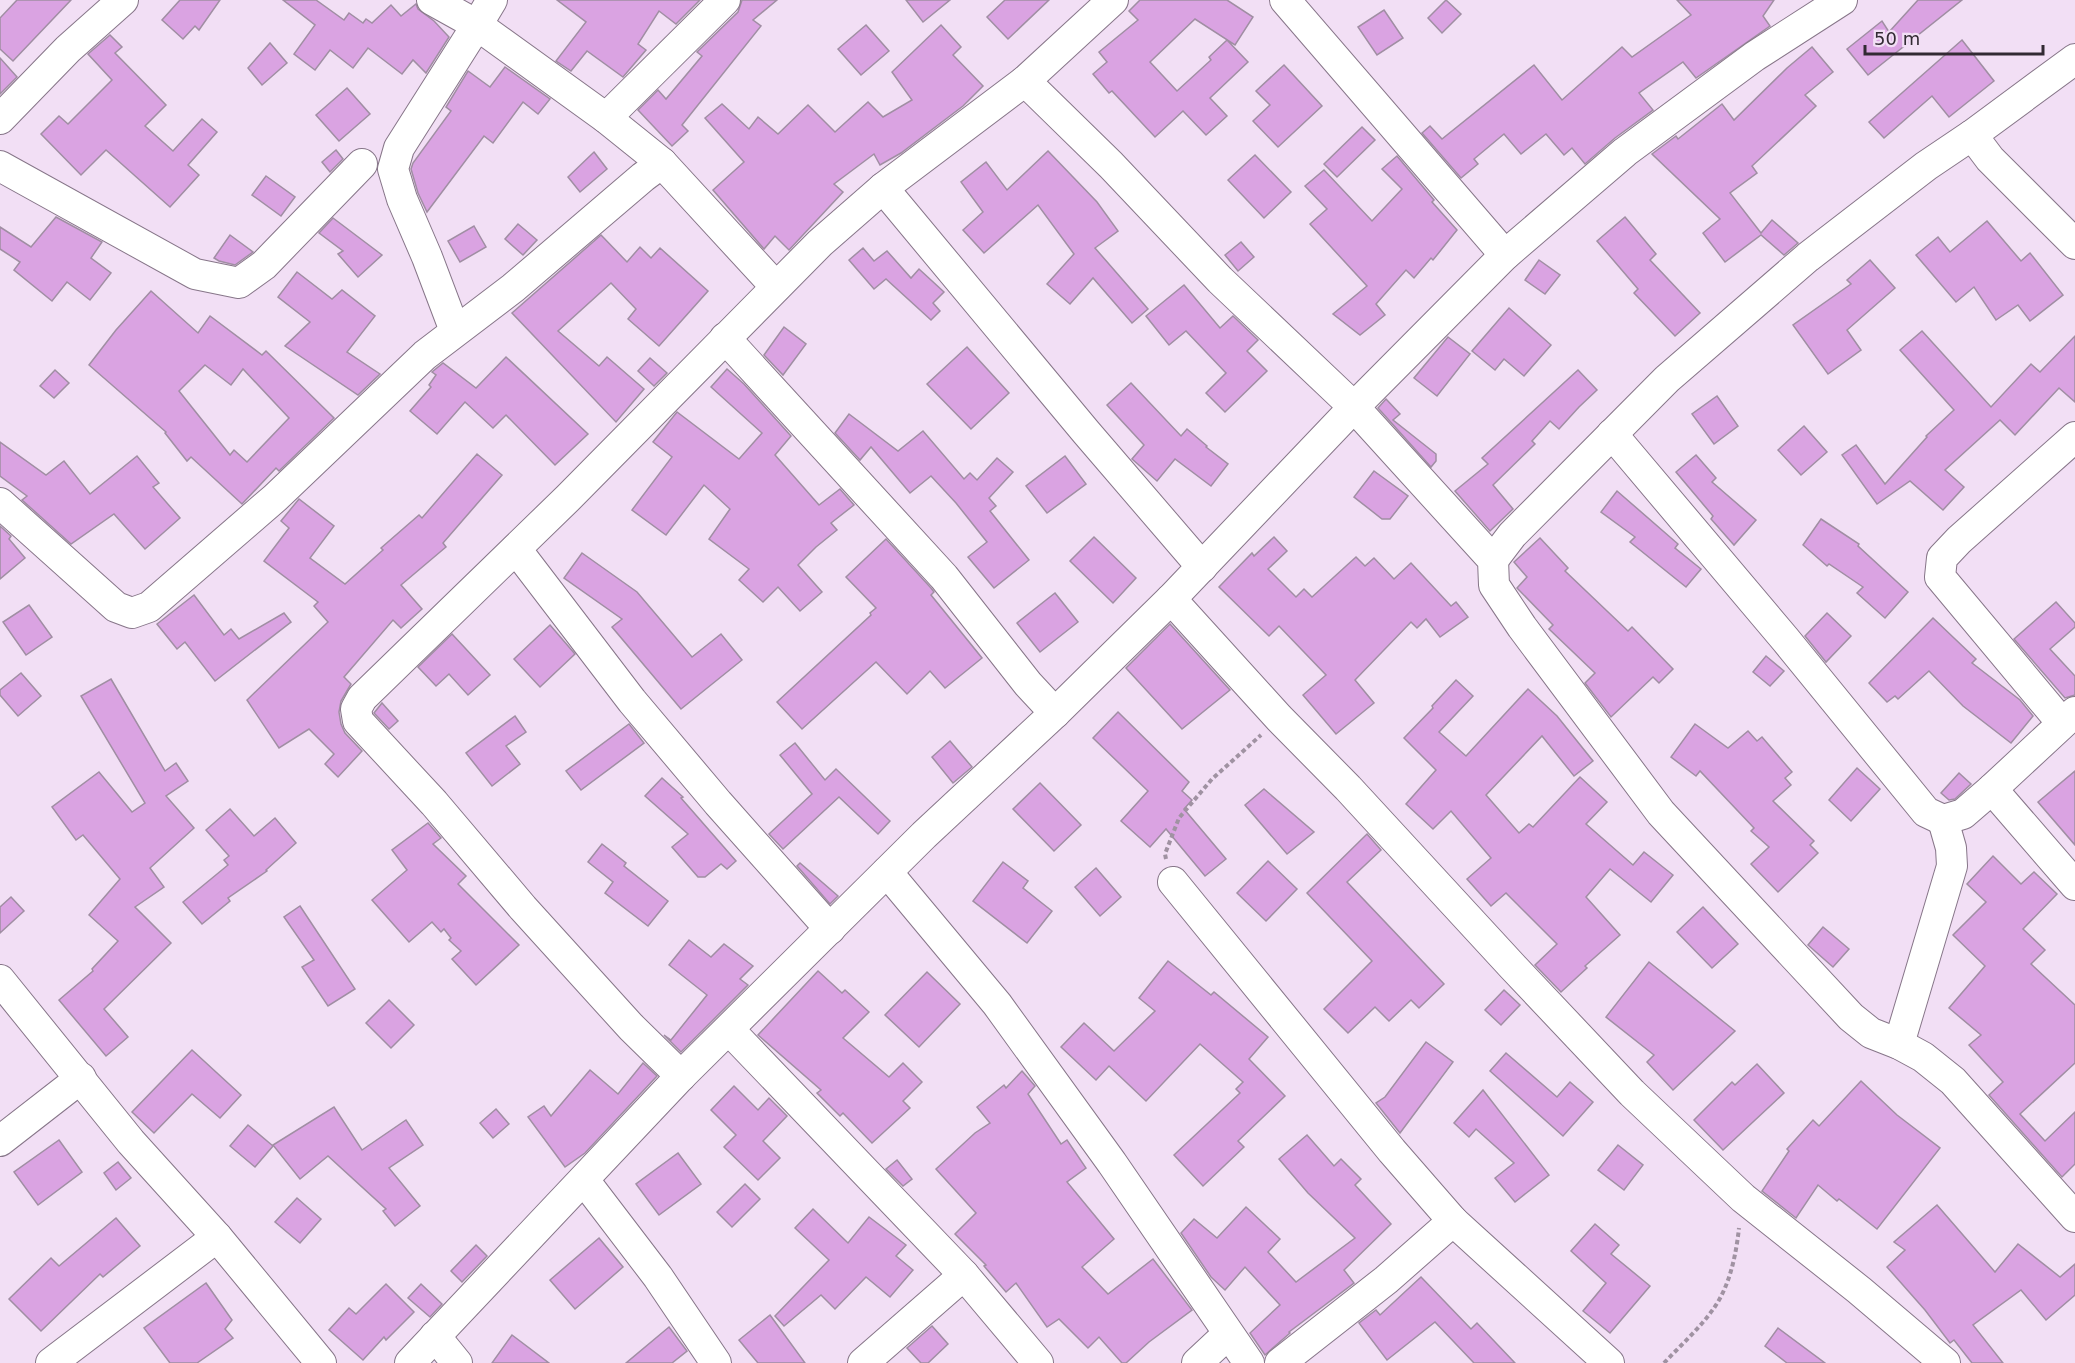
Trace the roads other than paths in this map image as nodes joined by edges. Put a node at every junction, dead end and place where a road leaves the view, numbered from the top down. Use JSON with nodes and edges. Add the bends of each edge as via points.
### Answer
{"nodes":[{"id":1,"x":123,"y":0,"type":"edge"},
{"id":2,"x":432,"y":0,"type":"edge"},
{"id":3,"x":492,"y":0,"type":"edge"},
{"id":4,"x":724,"y":0,"type":"edge"},
{"id":5,"x":1113,"y":0,"type":"edge"},
{"id":6,"x":1285,"y":0,"type":"edge"},
{"id":7,"x":1842,"y":0,"type":"edge"},
{"id":8,"x":477,"y":25,"type":"junction"},
{"id":9,"x":2075,"y":59,"type":"edge"},
{"id":10,"x":1025,"y":81,"type":"junction"},
{"id":11,"x":606,"y":118,"type":"junction"},
{"id":12,"x":0,"y":119,"type":"edge"},
{"id":13,"x":1972,"y":135,"type":"junction"},
{"id":14,"x":662,"y":163,"type":"junction"},
{"id":15,"x":362,"y":164,"type":"dead end"},
{"id":16,"x":0,"y":166,"type":"edge"},
{"id":17,"x":883,"y":188,"type":"junction"},
{"id":18,"x":2075,"y":244,"type":"edge"},
{"id":19,"x":1505,"y":255,"type":"junction"},
{"id":20,"x":776,"y":287,"type":"junction"},
{"id":21,"x":455,"y":331,"type":"junction"},
{"id":22,"x":725,"y":338,"type":"junction"},
{"id":23,"x":1353,"y":407,"type":"junction"},
{"id":24,"x":1612,"y":434,"type":"junction"},
{"id":25,"x":2075,"y":437,"type":"edge"},
{"id":26,"x":0,"y":503,"type":"edge"},
{"id":27,"x":516,"y":549,"type":"junction"},
{"id":28,"x":1492,"y":560,"type":"junction"},
{"id":29,"x":1202,"y":567,"type":"junction"},
{"id":30,"x":1172,"y":599,"type":"junction"},
{"id":31,"x":1055,"y":713,"type":"junction"},
{"id":32,"x":2069,"y":718,"type":"edge"},
{"id":33,"x":1992,"y":789,"type":"junction"},
{"id":34,"x":1942,"y":820,"type":"junction"},
{"id":35,"x":887,"y":872,"type":"junction"},
{"id":36,"x":1173,"y":882,"type":"road end"},
{"id":37,"x":2075,"y":885,"type":"edge"},
{"id":38,"x":830,"y":929,"type":"junction"},
{"id":39,"x":0,"y":980,"type":"edge"},
{"id":40,"x":736,"y":1037,"type":"dead end"},
{"id":41,"x":1899,"y":1044,"type":"junction"},
{"id":42,"x":681,"y":1076,"type":"junction"},
{"id":43,"x":81,"y":1078,"type":"junction"},
{"id":44,"x":0,"y":1141,"type":"edge"},
{"id":45,"x":584,"y":1180,"type":"junction"},
{"id":46,"x":2075,"y":1217,"type":"edge"},
{"id":47,"x":1453,"y":1221,"type":"junction"},
{"id":48,"x":217,"y":1237,"type":"junction"},
{"id":49,"x":964,"y":1275,"type":"junction"},
{"id":50,"x":1228,"y":1334,"type":"junction"},
{"id":51,"x":435,"y":1336,"type":"junction"},
{"id":52,"x":51,"y":1363,"type":"edge"},
{"id":53,"x":321,"y":1363,"type":"edge"},
{"id":54,"x":410,"y":1363,"type":"edge"},
{"id":55,"x":457,"y":1363,"type":"edge"},
{"id":56,"x":716,"y":1363,"type":"edge"},
{"id":57,"x":863,"y":1363,"type":"edge"},
{"id":58,"x":1038,"y":1363,"type":"edge"},
{"id":59,"x":1197,"y":1363,"type":"edge"},
{"id":60,"x":1249,"y":1363,"type":"edge"},
{"id":61,"x":1280,"y":1363,"type":"edge"},
{"id":62,"x":1610,"y":1363,"type":"edge"},
{"id":63,"x":1945,"y":1363,"type":"edge"}],
"edges":[{"from":1,"to":12,"type":"street","via":[[68,49]]},
{"from":2,"to":8,"type":"street"},
{"from":3,"to":8,"type":"street"},
{"from":4,"to":11,"type":"street"},
{"from":5,"to":10,"type":"street"},
{"from":6,"to":19,"type":"street"},
{"from":7,"to":19,"type":"street","via":[[1755,56],[1625,152]]},
{"from":8,"to":11,"type":"street"},
{"from":8,"to":21,"type":"street","via":[[399,148],[393,169]]},
{"from":9,"to":13,"type":"street"},
{"from":10,"to":17,"type":"street"},
{"from":10,"to":23,"type":"street","via":[[1220,280]]},
{"from":11,"to":14,"type":"street"},
{"from":13,"to":18,"type":"street","via":[[1990,159]]},
{"from":13,"to":24,"type":"street","via":[[1808,257],[1667,379]]},
{"from":14,"to":20,"type":"street"},
{"from":14,"to":21,"type":"street","via":[[513,288]]},
{"from":15,"to":16,"type":"street","via":[[264,265],[239,283],[195,274]]},
{"from":17,"to":20,"type":"street"},
{"from":17,"to":29,"type":"street"},
{"from":19,"to":23,"type":"street"},
{"from":20,"to":22,"type":"street"},
{"from":21,"to":26,"type":"street","via":[[424,355],[275,498],[149,607],[132,613],[116,607]]},
{"from":22,"to":27,"type":"street"},
{"from":22,"to":31,"type":"street","via":[[944,577]]},
{"from":23,"to":28,"type":"street"},
{"from":23,"to":29,"type":"street"},
{"from":24,"to":28,"type":"street"},
{"from":24,"to":34,"type":"street","via":[[1926,812]]},
{"from":25,"to":32,"type":"street","via":[[1959,540],[1942,558],[1940,577]]},
{"from":27,"to":38,"type":"street","via":[[632,701]]},
{"from":27,"to":42,"type":"street","via":[[362,698],[356,709],[358,721],[546,934]]},
{"from":28,"to":41,"type":"street","via":[[1494,585],[1522,627],[1661,813],[1851,1017],[1871,1033]]},
{"from":29,"to":30,"type":"street"},
{"from":30,"to":31,"type":"street"},
{"from":30,"to":63,"type":"street","via":[[1632,1093],[1743,1198]]},
{"from":31,"to":35,"type":"street"},
{"from":32,"to":33,"type":"street"},
{"from":33,"to":34,"type":"street","via":[[1963,814]]},
{"from":33,"to":37,"type":"street"},
{"from":34,"to":41,"type":"street","via":[[1952,866]]},
{"from":35,"to":38,"type":"street"},
{"from":35,"to":50,"type":"street","via":[[998,1004]]},
{"from":36,"to":47,"type":"street","via":[[1392,1152]]},
{"from":38,"to":42,"type":"street"},
{"from":39,"to":43,"type":"street"},
{"from":40,"to":49,"type":"street"},
{"from":41,"to":46,"type":"street","via":[[1953,1081]]},
{"from":42,"to":45,"type":"street"},
{"from":43,"to":44,"type":"street"},
{"from":43,"to":48,"type":"street","via":[[131,1142]]},
{"from":45,"to":51,"type":"street"},
{"from":45,"to":56,"type":"street","via":[[658,1276]]},
{"from":47,"to":61,"type":"street","via":[[1386,1280]]},
{"from":47,"to":62,"type":"street"},
{"from":48,"to":52,"type":"street"},
{"from":48,"to":53,"type":"street"},
{"from":49,"to":57,"type":"street"},
{"from":49,"to":58,"type":"street"},
{"from":50,"to":59,"type":"street"},
{"from":50,"to":60,"type":"street"},
{"from":51,"to":54,"type":"street"},
{"from":51,"to":55,"type":"street"}]}
